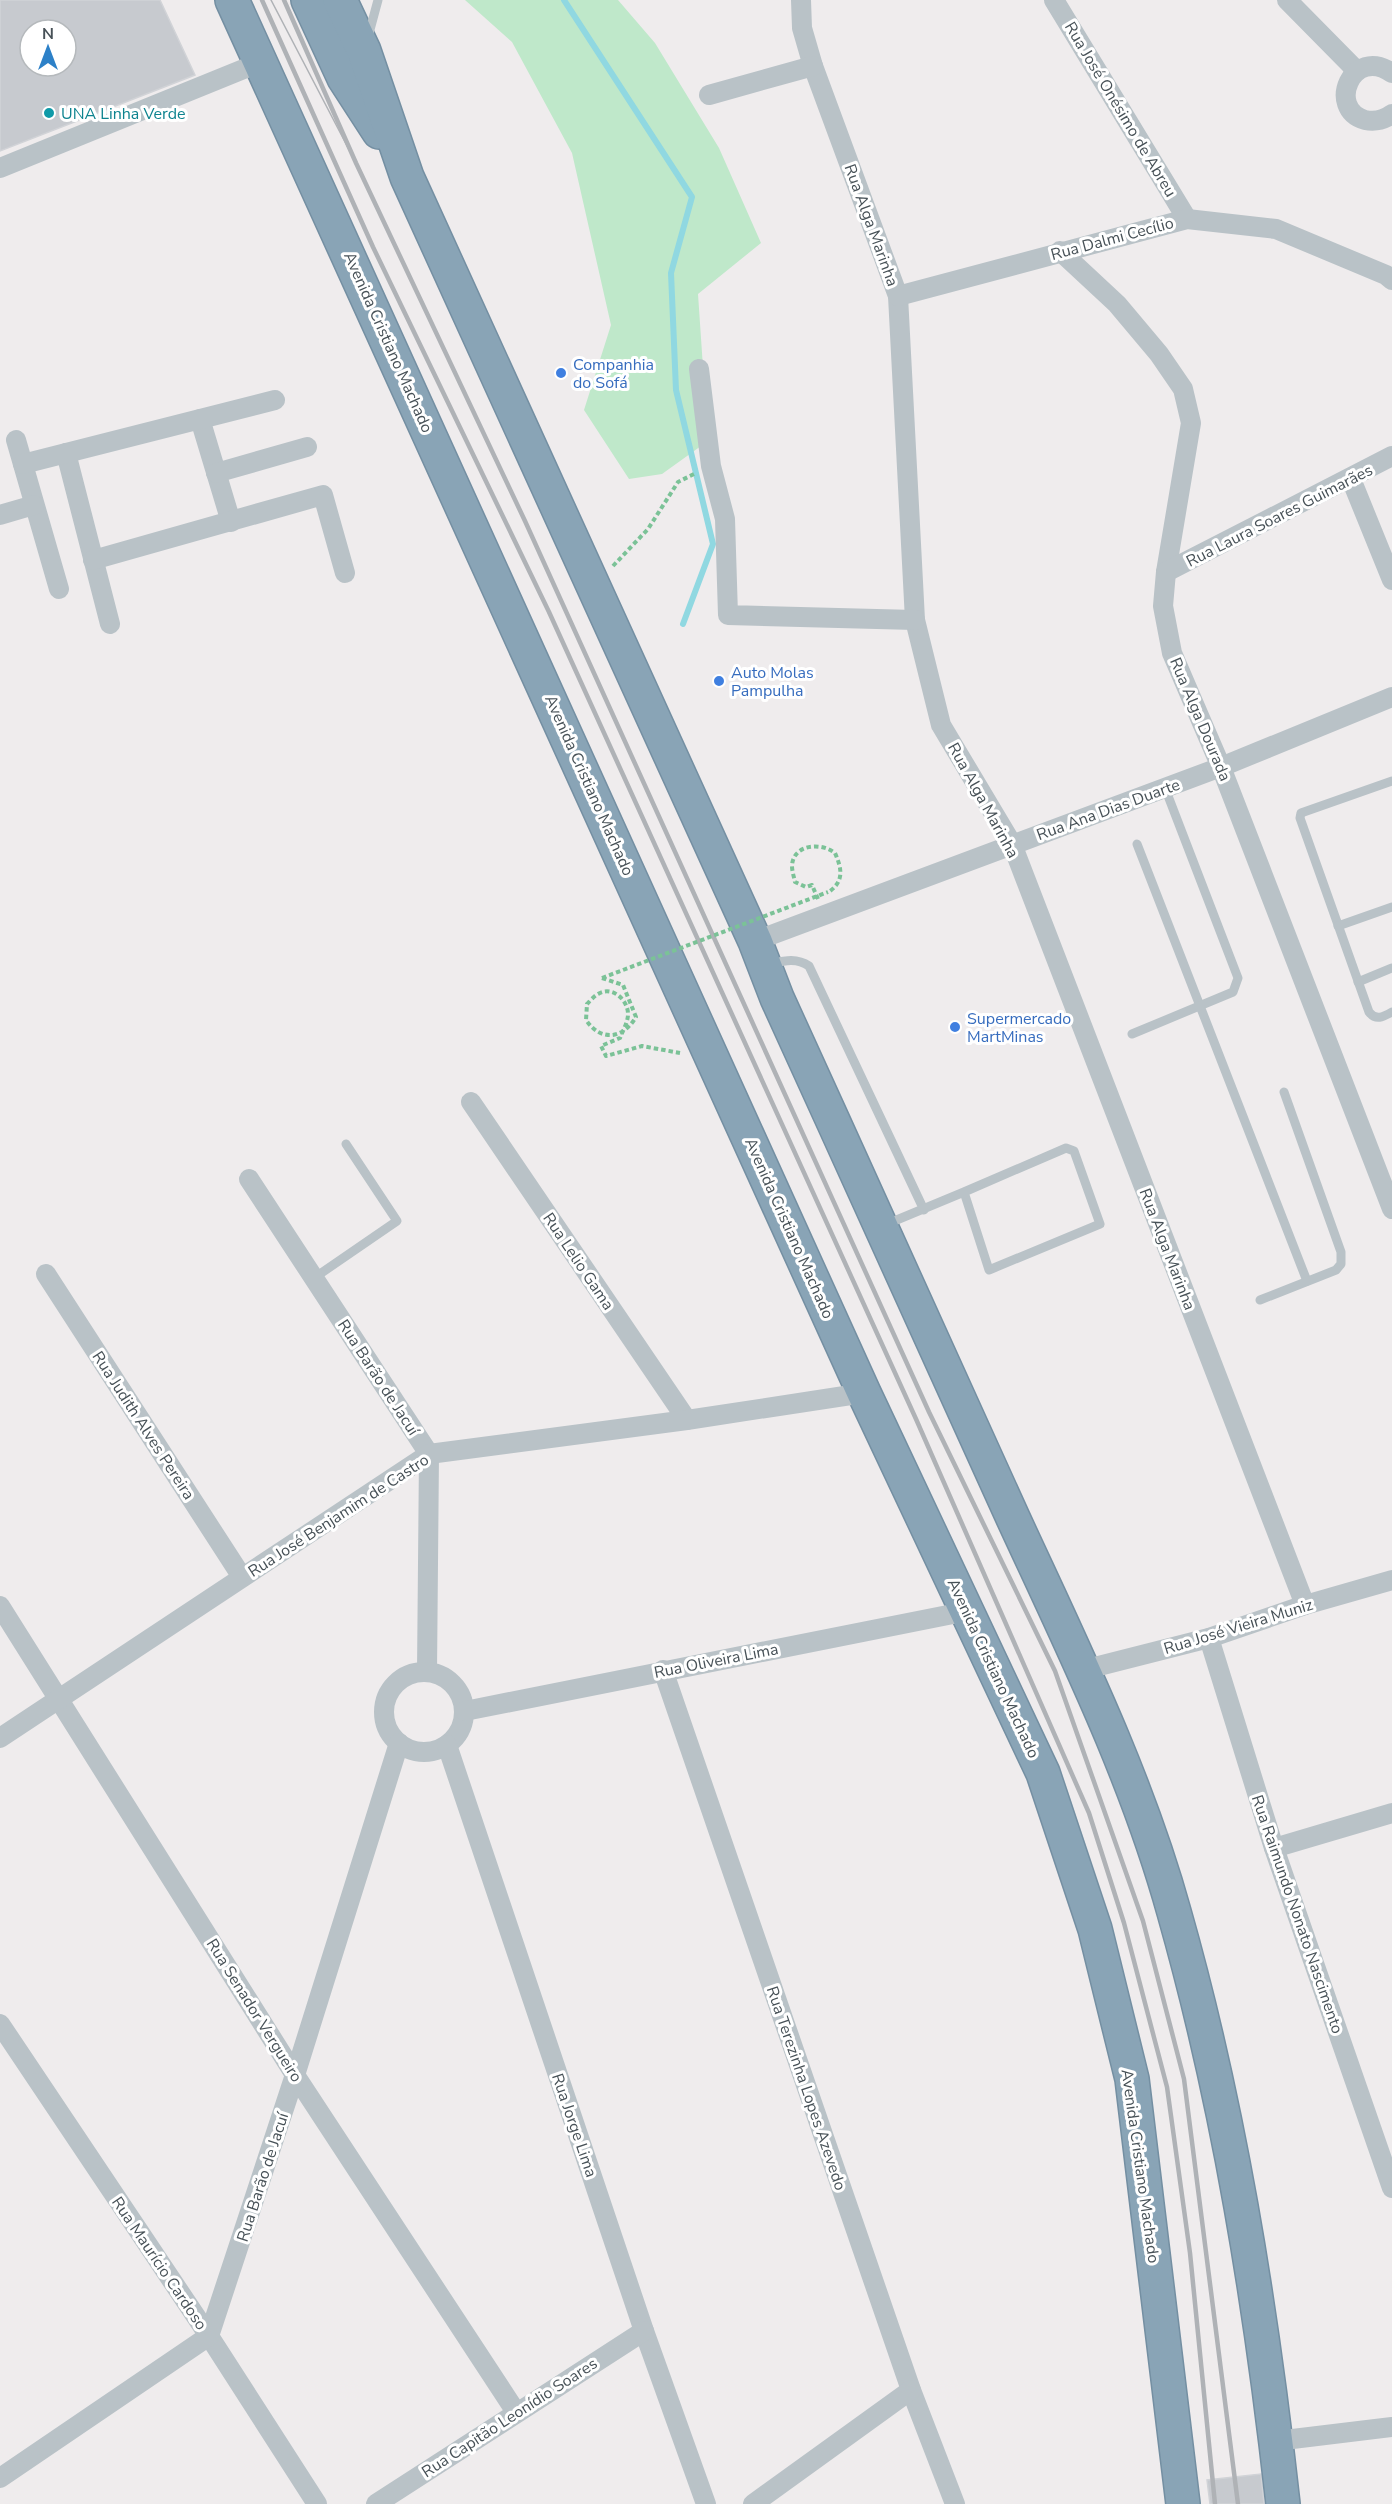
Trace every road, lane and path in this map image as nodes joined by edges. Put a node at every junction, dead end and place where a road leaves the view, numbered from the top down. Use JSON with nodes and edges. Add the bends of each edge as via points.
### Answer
{"nodes":[{"id":1,"x":232,"y":0,"type":"edge"},
{"id":2,"x":308,"y":0,"type":"edge"},
{"id":3,"x":340,"y":0,"type":"edge"},
{"id":4,"x":378,"y":0,"type":"edge"},
{"id":5,"x":801,"y":0,"type":"edge"},
{"id":6,"x":1054,"y":0,"type":"edge"},
{"id":7,"x":1287,"y":0,"type":"edge"},
{"id":8,"x":364,"y":51,"type":"junction"},
{"id":9,"x":261,"y":62,"type":"junction"},
{"id":10,"x":813,"y":66,"type":"junction"},
{"id":11,"x":1357,"y":71,"type":"junction"},
{"id":12,"x":1392,"y":73,"type":"edge"},
{"id":13,"x":709,"y":95,"type":"dead end"},
{"id":14,"x":1392,"y":114,"type":"edge"},
{"id":15,"x":0,"y":168,"type":"edge"},
{"id":16,"x":407,"y":177,"type":"junction"},
{"id":17,"x":1187,"y":219,"type":"junction"},
{"id":18,"x":1060,"y":251,"type":"junction"},
{"id":19,"x":1392,"y":280,"type":"edge"},
{"id":20,"x":898,"y":296,"type":"junction"},
{"id":21,"x":699,"y":369,"type":"dead end"},
{"id":22,"x":275,"y":400,"type":"dead end"},
{"id":23,"x":200,"y":419,"type":"junction"},
{"id":24,"x":16,"y":440,"type":"dead end"},
{"id":25,"x":307,"y":447,"type":"dead end"},
{"id":26,"x":66,"y":453,"type":"junction"},
{"id":27,"x":1392,"y":456,"type":"edge"},
{"id":28,"x":22,"y":464,"type":"junction"},
{"id":29,"x":700,"y":470,"type":"dead end"},
{"id":30,"x":216,"y":473,"type":"junction"},
{"id":31,"x":1351,"y":479,"type":"junction"},
{"id":32,"x":34,"y":505,"type":"junction"},
{"id":33,"x":0,"y":515,"type":"edge"},
{"id":34,"x":231,"y":522,"type":"junction"},
{"id":35,"x":93,"y":560,"type":"junction"},
{"id":36,"x":1166,"y":572,"type":"junction"},
{"id":37,"x":345,"y":573,"type":"dead end"},
{"id":38,"x":1392,"y":580,"type":"edge"},
{"id":39,"x":594,"y":586,"type":"junction"},
{"id":40,"x":59,"y":589,"type":"dead end"},
{"id":41,"x":915,"y":620,"type":"junction"},
{"id":42,"x":110,"y":624,"type":"dead end"},
{"id":43,"x":1392,"y":697,"type":"edge"},
{"id":44,"x":1221,"y":767,"type":"junction"},
{"id":45,"x":1392,"y":781,"type":"edge"},
{"id":46,"x":1165,"y":788,"type":"junction"},
{"id":47,"x":1012,"y":844,"type":"junction"},
{"id":48,"x":1137,"y":844,"type":"dead end"},
{"id":49,"x":812,"y":885,"type":"dead end"},
{"id":50,"x":1392,"y":907,"type":"edge"},
{"id":51,"x":1338,"y":926,"type":"junction"},
{"id":52,"x":759,"y":953,"type":"junction"},
{"id":53,"x":1392,"y":968,"type":"edge"},
{"id":54,"x":1358,"y":982,"type":"junction"},
{"id":55,"x":1200,"y":1005,"type":"junction"},
{"id":56,"x":1392,"y":1012,"type":"edge"},
{"id":57,"x":622,"y":1031,"type":"junction"},
{"id":58,"x":1132,"y":1034,"type":"dead end"},
{"id":59,"x":715,"y":1061,"type":"junction"},
{"id":60,"x":1284,"y":1092,"type":"dead end"},
{"id":61,"x":471,"y":1102,"type":"dead end"},
{"id":62,"x":346,"y":1144,"type":"dead end"},
{"id":63,"x":249,"y":1179,"type":"dead end"},
{"id":64,"x":964,"y":1192,"type":"junction"},
{"id":65,"x":1392,"y":1209,"type":"edge"},
{"id":66,"x":924,"y":1210,"type":"junction"},
{"id":67,"x":881,"y":1227,"type":"junction"},
{"id":68,"x":46,"y":1274,"type":"dead end"},
{"id":69,"x":314,"y":1278,"type":"junction"},
{"id":70,"x":1307,"y":1281,"type":"junction"},
{"id":71,"x":1260,"y":1300,"type":"dead end"},
{"id":72,"x":864,"y":1393,"type":"junction"},
{"id":73,"x":687,"y":1420,"type":"junction"},
{"id":74,"x":429,"y":1454,"type":"junction"},
{"id":75,"x":242,"y":1577,"type":"junction"},
{"id":76,"x":1392,"y":1580,"type":"edge"},
{"id":77,"x":1305,"y":1605,"type":"junction"},
{"id":78,"x":0,"y":1606,"type":"edge"},
{"id":79,"x":968,"y":1611,"type":"junction"},
{"id":80,"x":1209,"y":1638,"type":"junction"},
{"id":81,"x":663,"y":1670,"type":"junction"},
{"id":82,"x":1083,"y":1670,"type":"junction"},
{"id":83,"x":427,"y":1672,"type":"junction"},
{"id":84,"x":60,"y":1698,"type":"junction"},
{"id":85,"x":465,"y":1710,"type":"junction"},
{"id":86,"x":0,"y":1738,"type":"edge"},
{"id":87,"x":399,"y":1743,"type":"junction"},
{"id":88,"x":447,"y":1745,"type":"junction"},
{"id":89,"x":1392,"y":1813,"type":"edge"},
{"id":90,"x":1274,"y":1848,"type":"junction"},
{"id":91,"x":0,"y":2024,"type":"edge"},
{"id":92,"x":295,"y":2075,"type":"junction"},
{"id":93,"x":1392,"y":2188,"type":"edge"},
{"id":94,"x":644,"y":2331,"type":"junction"},
{"id":95,"x":209,"y":2336,"type":"junction"},
{"id":96,"x":912,"y":2390,"type":"junction"},
{"id":97,"x":516,"y":2412,"type":"junction"},
{"id":98,"x":1392,"y":2427,"type":"edge"},
{"id":99,"x":1276,"y":2441,"type":"junction"},
{"id":100,"x":2,"y":2473,"type":"edge"},
{"id":101,"x":317,"y":2504,"type":"edge"},
{"id":102,"x":376,"y":2504,"type":"edge"},
{"id":103,"x":706,"y":2504,"type":"edge"},
{"id":104,"x":753,"y":2504,"type":"edge"},
{"id":105,"x":955,"y":2504,"type":"edge"},
{"id":106,"x":1183,"y":2504,"type":"edge"},
{"id":107,"x":1283,"y":2504,"type":"edge"}],
"edges":[{"from":1,"to":9,"type":"highway","name":"Avenida Cristiano Machado"},
{"from":2,"to":16,"type":"highway","via":[[344,78]]},
{"from":3,"to":8,"type":"highway"},
{"from":4,"to":8,"type":"lane"},
{"from":5,"to":10,"type":"street","name":"Rua Alga Marinha","via":[[802,28]]},
{"from":6,"to":17,"type":"street","name":"Rua José Onésimo de Abreu"},
{"from":7,"to":11,"type":"street"},
{"from":8,"to":16,"type":"highway"},
{"from":9,"to":15,"type":"street"},
{"from":9,"to":59,"type":"highway","name":"Avenida Cristiano Machado"},
{"from":10,"to":13,"type":"street"},
{"from":10,"to":20,"type":"street","name":"Rua Alga Marinha"},
{"from":11,"to":12,"type":"street","via":[[1374,66]]},
{"from":11,"to":14,"type":"street","via":[[1346,86],[1347,104],[1353,112],[1369,121]]},
{"from":16,"to":39,"type":"highway"},
{"from":17,"to":18,"type":"street","name":"Rua Dalmi Cecílio"},
{"from":17,"to":19,"type":"street","name":"Rua Dalmi Cecílio","via":[[1276,229],[1386,274]]},
{"from":18,"to":20,"type":"street","name":"Rua Dalmi Cecílio"},
{"from":18,"to":36,"type":"street","name":"Rua Alga Dourada","via":[[1116,304],[1160,354],[1183,389],[1191,423]]},
{"from":20,"to":41,"type":"street","name":"Rua Alga Marinha"},
{"from":21,"to":41,"type":"street","via":[[711,466],[725,519],[728,615]]},
{"from":22,"to":23,"type":"street"},
{"from":23,"to":26,"type":"street"},
{"from":23,"to":30,"type":"street"},
{"from":24,"to":28,"type":"street"},
{"from":25,"to":30,"type":"street"},
{"from":26,"to":28,"type":"street"},
{"from":26,"to":35,"type":"street"},
{"from":27,"to":31,"type":"street","name":"Rua Laura Soares Guimarães"},
{"from":28,"to":32,"type":"street"},
{"from":29,"to":39,"type":"path","via":[[678,482],[648,529]]},
{"from":30,"to":34,"type":"street"},
{"from":31,"to":36,"type":"street","name":"Rua Laura Soares Guimarães"},
{"from":31,"to":38,"type":"street"},
{"from":32,"to":33,"type":"street"},
{"from":32,"to":40,"type":"street"},
{"from":34,"to":35,"type":"street"},
{"from":34,"to":37,"type":"street","via":[[323,495]]},
{"from":35,"to":42,"type":"street"},
{"from":36,"to":44,"type":"street","name":"Rua Alga Dourada","via":[[1163,606],[1172,653]]},
{"from":39,"to":52,"type":"highway"},
{"from":41,"to":47,"type":"street","name":"Rua Alga Marinha","via":[[941,725]]},
{"from":43,"to":44,"type":"street","name":"Rua Ana Dias Duarte"},
{"from":44,"to":46,"type":"street","name":"Rua Ana Dias Duarte"},
{"from":44,"to":65,"type":"street","name":"Rua Alga Dourada"},
{"from":45,"to":51,"type":"lane","via":[[1301,813],[1300,824]]},
{"from":46,"to":47,"type":"street","name":"Rua Ana Dias Duarte"},
{"from":46,"to":55,"type":"lane","via":[[1238,978],[1233,992]]},
{"from":47,"to":52,"type":"street","name":"Rua Ana Dias Duarte"},
{"from":47,"to":77,"type":"street","name":"Rua Alga Marinha"},
{"from":48,"to":55,"type":"lane"},
{"from":49,"to":57,"type":"path","bridge":true,"via":[[806,887],[795,882],[792,866],[795,857],[818,844],[835,853],[842,868],[839,880],[828,892],[602,978],[623,985],[632,1004],[636,1017],[629,1029]]},
{"from":50,"to":51,"type":"lane"},
{"from":51,"to":54,"type":"lane"},
{"from":52,"to":66,"type":"lane","via":[[802,961],[809,966]]},
{"from":52,"to":67,"type":"highway"},
{"from":53,"to":54,"type":"lane"},
{"from":54,"to":56,"type":"lane","via":[[1373,1017]]},
{"from":55,"to":58,"type":"lane"},
{"from":55,"to":70,"type":"lane"},
{"from":57,"to":57,"type":"path","via":[[628,1018],[627,1005],[618,994],[598,993],[587,1004],[586,1020],[601,1035]]},
{"from":57,"to":59,"type":"path","via":[[620,1038],[601,1046],[606,1056],[642,1046]]},
{"from":59,"to":72,"type":"highway","name":"Avenida Cristiano Machado"},
{"from":60,"to":70,"type":"lane","via":[[1341,1252],[1341,1264],[1336,1270]]},
{"from":61,"to":73,"type":"street","name":"Rua Lelio Gama"},
{"from":62,"to":69,"type":"lane","via":[[397,1221]]},
{"from":63,"to":69,"type":"street","name":"Rua Barão de Jacuí"},
{"from":64,"to":64,"type":"lane","via":[[1071,1148],[1100,1224],[989,1270]]},
{"from":64,"to":66,"type":"lane"},
{"from":66,"to":67,"type":"lane"},
{"from":67,"to":82,"type":"highway"},
{"from":68,"to":75,"type":"street","name":"Rua Judith Alves Pereira"},
{"from":69,"to":74,"type":"street","name":"Rua Barão de Jacuí"},
{"from":70,"to":71,"type":"lane"},
{"from":72,"to":73,"type":"street","name":"Rua José Benjamim de Castro"},
{"from":72,"to":79,"type":"highway","name":"Avenida Cristiano Machado"},
{"from":73,"to":74,"type":"street","name":"Rua José Benjamim de Castro"},
{"from":74,"to":75,"type":"street","name":"Rua José Benjamim de Castro"},
{"from":74,"to":83,"type":"street","name":"Rua Barão de Jacuí"},
{"from":75,"to":84,"type":"street","name":"Rua José Benjamim de Castro"},
{"from":76,"to":77,"type":"street","name":"Rua José Vieira Muniz"},
{"from":77,"to":80,"type":"street","name":"Rua José Vieira Muniz"},
{"from":78,"to":84,"type":"street","name":"Rua Senador Vergueiro"},
{"from":79,"to":81,"type":"street","name":"Rua Oliveira Lima"},
{"from":79,"to":106,"type":"highway","name":"Avenida Cristiano Machado","via":[[1043,1773],[1095,1929],[1132,2079]]},
{"from":80,"to":82,"type":"street","name":"Rua José Vieira Muniz"},
{"from":80,"to":90,"type":"street","name":"Rua Raimundo Nonato Nascimento"},
{"from":81,"to":85,"type":"street","name":"Rua Oliveira Lima"},
{"from":81,"to":96,"type":"street","name":"Rua Terezinha Lopes Azevedo"},
{"from":82,"to":99,"type":"highway","via":[[1134,1790],[1174,1910],[1219,2092],[1241,2202]]},
{"from":83,"to":85,"type":"street","via":[[439,1674],[457,1688]]},
{"from":83,"to":87,"type":"street","via":[[403,1678],[387,1697],[385,1722]]},
{"from":84,"to":86,"type":"street","name":"Rua José Benjamim de Castro"},
{"from":84,"to":92,"type":"street","name":"Rua Senador Vergueiro"},
{"from":85,"to":88,"type":"street","via":[[460,1730]]},
{"from":87,"to":88,"type":"street","via":[[423,1752]]},
{"from":87,"to":92,"type":"street","name":"Rua Barão de Jacuí"},
{"from":88,"to":94,"type":"street","name":"Rua Jorge Lima"},
{"from":89,"to":90,"type":"street"},
{"from":90,"to":93,"type":"street","name":"Rua Raimundo Nonato Nascimento"},
{"from":91,"to":95,"type":"street","name":"Rua Maurício Cardoso"},
{"from":92,"to":95,"type":"street","name":"Rua Barão de Jacuí"},
{"from":92,"to":97,"type":"street","name":"Rua Senador Vergueiro"},
{"from":94,"to":97,"type":"street","name":"Rua Capitão Leonídio Soares"},
{"from":94,"to":103,"type":"street","name":"Rua Jorge Lima"},
{"from":95,"to":100,"type":"street"},
{"from":95,"to":101,"type":"street","name":"Rua Maurício Cardoso"},
{"from":96,"to":104,"type":"street"},
{"from":96,"to":105,"type":"street","name":"Rua Terezinha Lopes Azevedo"},
{"from":97,"to":102,"type":"street","name":"Rua Capitão Leonídio Soares"},
{"from":98,"to":99,"type":"street"},
{"from":99,"to":107,"type":"highway"}]}
